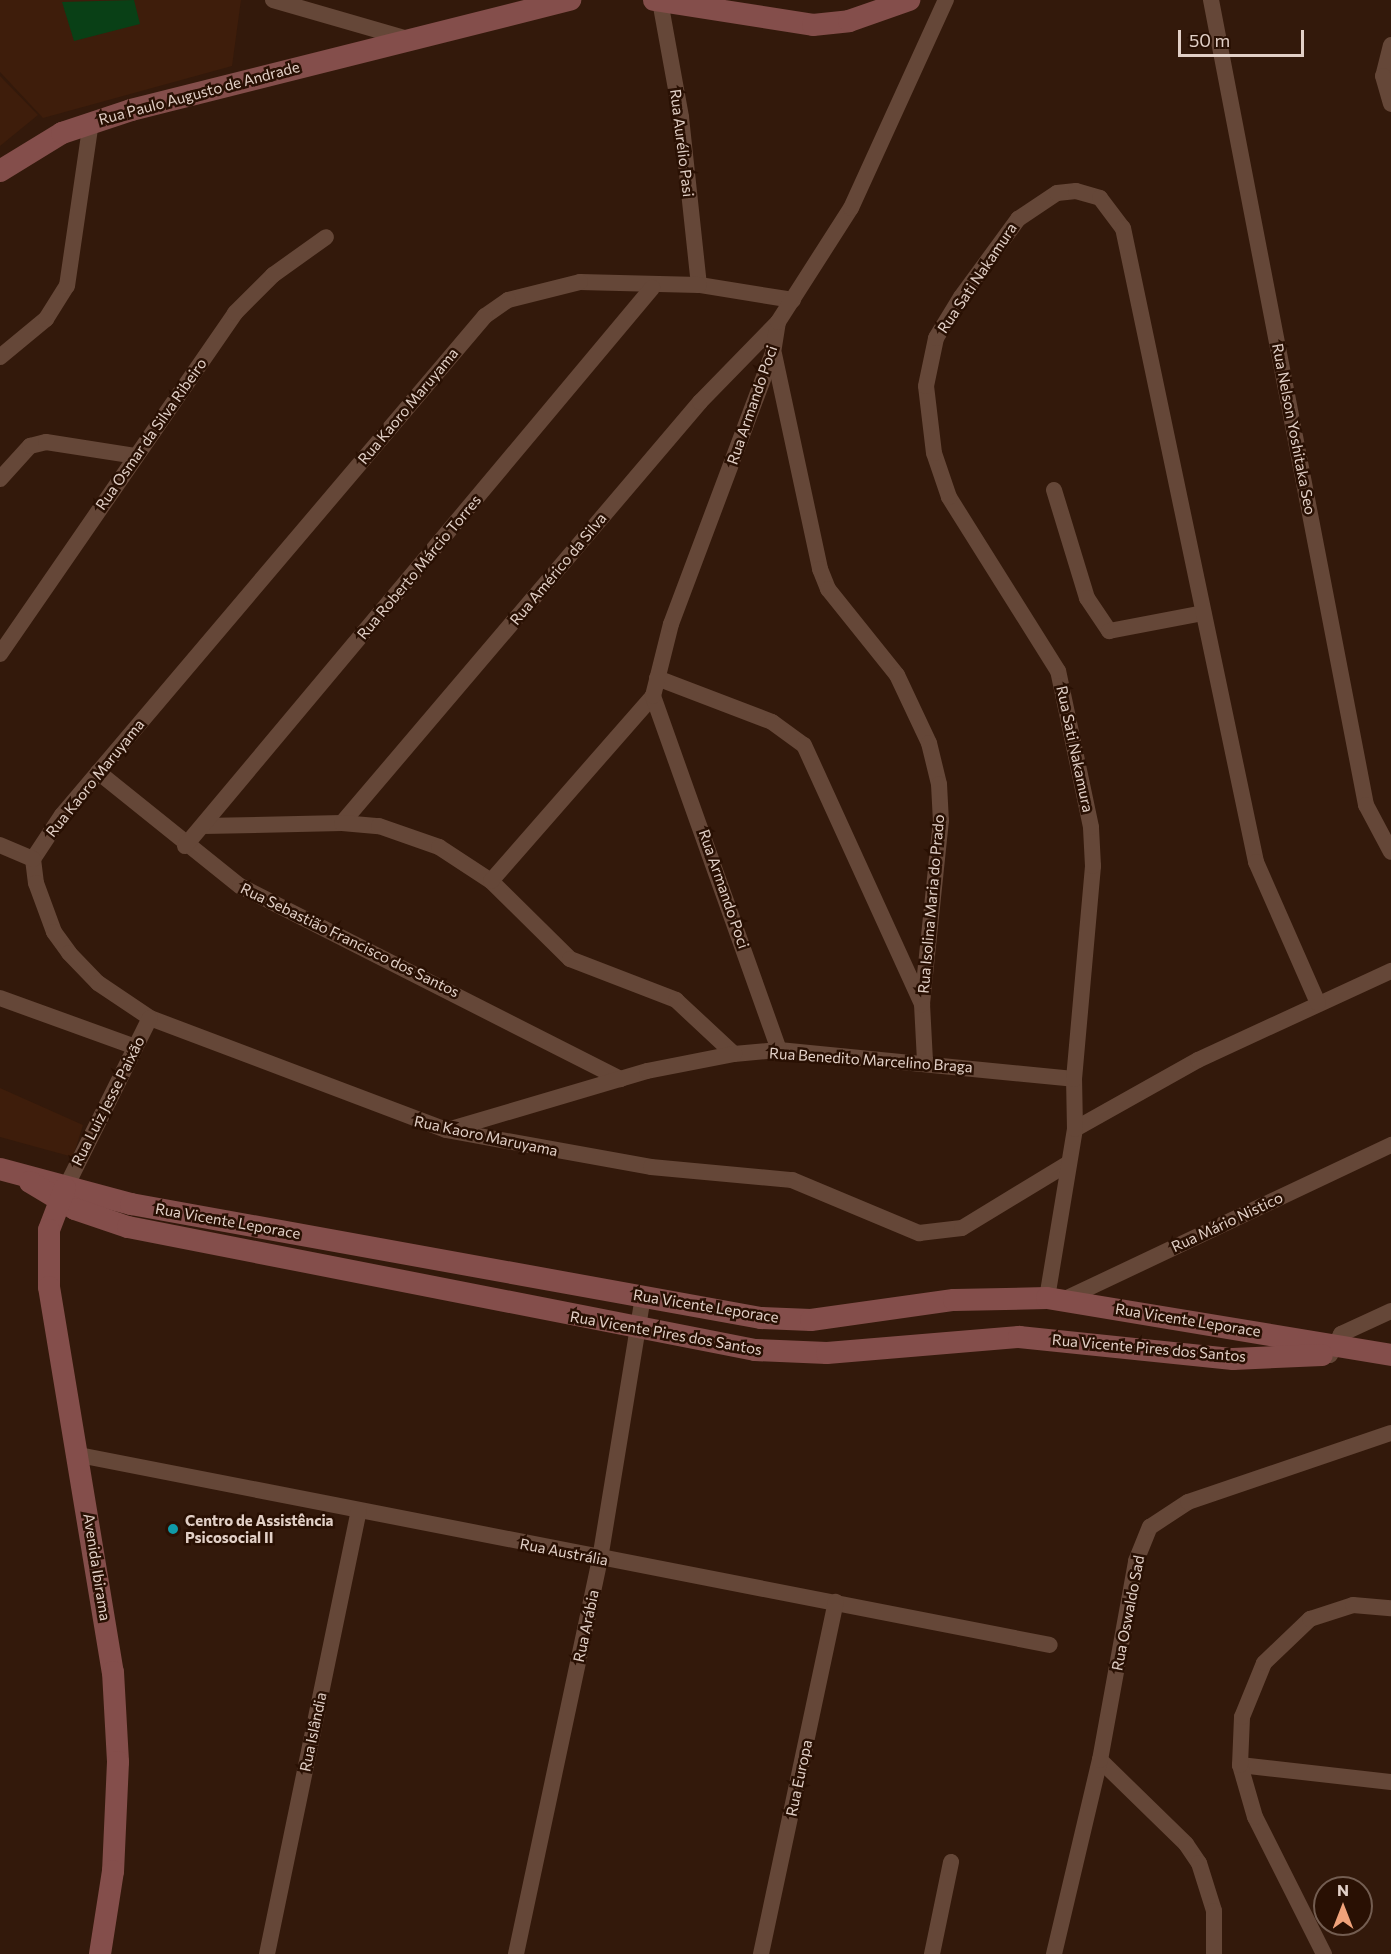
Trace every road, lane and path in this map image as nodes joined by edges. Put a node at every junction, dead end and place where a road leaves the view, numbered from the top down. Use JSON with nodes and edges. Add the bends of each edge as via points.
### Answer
{"nodes":[{"id":1,"x":273,"y":0,"type":"edge"},
{"id":2,"x":570,"y":0,"type":"edge"},
{"id":3,"x":657,"y":0,"type":"edge"},
{"id":4,"x":909,"y":0,"type":"edge"},
{"id":5,"x":946,"y":0,"type":"edge"},
{"id":6,"x":1211,"y":0,"type":"edge"},
{"id":7,"x":408,"y":39,"type":"junction"},
{"id":8,"x":1391,"y":45,"type":"edge"},
{"id":9,"x":1391,"y":104,"type":"edge"},
{"id":10,"x":91,"y":122,"type":"junction"},
{"id":11,"x":0,"y":171,"type":"edge"},
{"id":12,"x":326,"y":237,"type":"dead end"},
{"id":13,"x":699,"y":285,"type":"junction"},
{"id":14,"x":652,"y":288,"type":"junction"},
{"id":15,"x":793,"y":300,"type":"junction"},
{"id":16,"x":778,"y":321,"type":"junction"},
{"id":17,"x":773,"y":353,"type":"junction"},
{"id":18,"x":0,"y":357,"type":"edge"},
{"id":19,"x":135,"y":456,"type":"junction"},
{"id":20,"x":0,"y":479,"type":"edge"},
{"id":21,"x":1054,"y":490,"type":"dead end"},
{"id":22,"x":1203,"y":613,"type":"junction"},
{"id":23,"x":0,"y":654,"type":"edge"},
{"id":24,"x":657,"y":678,"type":"junction"},
{"id":25,"x":653,"y":696,"type":"junction"},
{"id":26,"x":98,"y":772,"type":"junction"},
{"id":27,"x":342,"y":823,"type":"junction"},
{"id":28,"x":202,"y":826,"type":"junction"},
{"id":29,"x":0,"y":844,"type":"edge"},
{"id":30,"x":185,"y":846,"type":"junction"},
{"id":31,"x":1391,"y":852,"type":"edge"},
{"id":32,"x":33,"y":859,"type":"junction"},
{"id":33,"x":491,"y":881,"type":"junction"},
{"id":34,"x":928,"y":942,"type":"junction"},
{"id":35,"x":899,"y":953,"type":"junction"},
{"id":36,"x":1391,"y":971,"type":"edge"},
{"id":37,"x":0,"y":998,"type":"edge"},
{"id":38,"x":1318,"y":1003,"type":"junction"},
{"id":39,"x":922,"y":1004,"type":"junction"},
{"id":40,"x":150,"y":1018,"type":"junction"},
{"id":41,"x":135,"y":1047,"type":"junction"},
{"id":42,"x":779,"y":1050,"type":"junction"},
{"id":43,"x":734,"y":1054,"type":"junction"},
{"id":44,"x":925,"y":1061,"type":"junction"},
{"id":45,"x":621,"y":1079,"type":"junction"},
{"id":46,"x":1074,"y":1079,"type":"junction"},
{"id":47,"x":1075,"y":1129,"type":"junction"},
{"id":48,"x":446,"y":1130,"type":"junction"},
{"id":49,"x":1391,"y":1144,"type":"edge"},
{"id":50,"x":1069,"y":1163,"type":"junction"},
{"id":51,"x":0,"y":1169,"type":"edge"},
{"id":52,"x":63,"y":1193,"type":"junction"},
{"id":53,"x":643,"y":1296,"type":"junction"},
{"id":54,"x":1055,"y":1299,"type":"junction"},
{"id":55,"x":1391,"y":1311,"type":"edge"},
{"id":56,"x":1239,"y":1329,"type":"junction"},
{"id":57,"x":637,"y":1330,"type":"junction"},
{"id":58,"x":1331,"y":1350,"type":"junction"},
{"id":59,"x":1391,"y":1355,"type":"edge"},
{"id":60,"x":1233,"y":1359,"type":"junction"},
{"id":61,"x":1391,"y":1369,"type":"edge"},
{"id":62,"x":1391,"y":1433,"type":"edge"},
{"id":63,"x":80,"y":1455,"type":"junction"},
{"id":64,"x":359,"y":1510,"type":"junction"},
{"id":65,"x":600,"y":1559,"type":"junction"},
{"id":66,"x":836,"y":1602,"type":"junction"},
{"id":67,"x":1391,"y":1608,"type":"edge"},
{"id":68,"x":1050,"y":1645,"type":"dead end"},
{"id":69,"x":1100,"y":1760,"type":"junction"},
{"id":70,"x":1240,"y":1765,"type":"junction"},
{"id":71,"x":1391,"y":1782,"type":"edge"},
{"id":72,"x":951,"y":1862,"type":"dead end"},
{"id":73,"x":100,"y":1954,"type":"edge"},
{"id":74,"x":267,"y":1954,"type":"edge"},
{"id":75,"x":516,"y":1954,"type":"edge"},
{"id":76,"x":761,"y":1954,"type":"edge"},
{"id":77,"x":932,"y":1954,"type":"edge"},
{"id":78,"x":1054,"y":1954,"type":"edge"},
{"id":79,"x":1214,"y":1954,"type":"edge"},
{"id":80,"x":1324,"y":1954,"type":"edge"}],
"edges":[{"from":1,"to":7,"type":"street"},
{"from":2,"to":7,"type":"main road","name":"Rua Paulo Augusto de Andrade"},
{"from":3,"to":4,"type":"main road","via":[[813,26],[849,21]]},
{"from":3,"to":13,"type":"street","name":"Rua Aurélio Pasi","via":[[681,117]]},
{"from":5,"to":15,"type":"street","name":"Rua Armando Poci","via":[[851,208]]},
{"from":6,"to":31,"type":"street","name":"Rua Nelson Yoshitaka Seo","via":[[1366,805]]},
{"from":7,"to":10,"type":"main road","name":"Rua Paulo Augusto de Andrade"},
{"from":8,"to":9,"type":"street","via":[[1383,76]]},
{"from":10,"to":11,"type":"main road","name":"Rua Paulo Augusto de Andrade","via":[[62,133]]},
{"from":10,"to":18,"type":"street","via":[[67,286],[46,319]]},
{"from":12,"to":19,"type":"street","name":"Rua Osmar da Silva Ribeiro","via":[[273,275],[235,313]]},
{"from":13,"to":14,"type":"street","name":"Rua Kaoro Maruyama"},
{"from":13,"to":15,"type":"street","name":"Rua Kaoro Maruyama"},
{"from":14,"to":26,"type":"street","name":"Rua Kaoro Maruyama","via":[[580,282],[548,286],[508,300],[484,316]]},
{"from":14,"to":28,"type":"street","name":"Rua Roberto Márcio Torres"},
{"from":15,"to":16,"type":"street","name":"Rua Armando Poci"},
{"from":16,"to":17,"type":"street","name":"Rua Armando Poci"},
{"from":16,"to":27,"type":"street","name":"Rua Américo da Silva","via":[[700,402]]},
{"from":17,"to":24,"type":"street","name":"Rua Armando Poci","via":[[671,624]]},
{"from":17,"to":34,"type":"street","name":"Rua Isolina Maria do Prado","via":[[812,545],[828,590],[897,675],[929,742],[941,820]]},
{"from":19,"to":20,"type":"street","via":[[46,442],[30,446]]},
{"from":19,"to":23,"type":"street","name":"Rua Osmar da Silva Ribeiro"},
{"from":21,"to":22,"type":"street","via":[[1088,598],[1108,631]]},
{"from":22,"to":38,"type":"street","name":"Rua Sati Nakamura","via":[[1256,862]]},
{"from":22,"to":46,"type":"street","name":"Rua Sati Nakamura","via":[[1123,228],[1100,198],[1076,191],[1057,193],[1018,219],[961,297],[927,365],[927,411],[949,497],[1049,650],[1066,699],[1093,866]]},
{"from":24,"to":25,"type":"street","name":"Rua Armando Poci"},
{"from":24,"to":35,"type":"street","via":[[772,722],[804,745]]},
{"from":25,"to":33,"type":"street","name":"Rua Armando Poci"},
{"from":25,"to":42,"type":"street","name":"Rua Armando Poci"},
{"from":26,"to":30,"type":"street","name":"Rua Sebastião Francisco dos Santos"},
{"from":26,"to":32,"type":"street","name":"Rua Kaoro Maruyama"},
{"from":27,"to":28,"type":"street"},
{"from":27,"to":33,"type":"street","via":[[379,826],[439,847]]},
{"from":28,"to":30,"type":"street","name":"Rua Roberto Márcio Torres"},
{"from":29,"to":32,"type":"street"},
{"from":30,"to":45,"type":"street","name":"Rua Sebastião Francisco dos Santos","via":[[240,886]]},
{"from":32,"to":40,"type":"street","name":"Rua Kaoro Maruyama","via":[[54,932],[98,983]]},
{"from":33,"to":43,"type":"street","via":[[570,959],[676,1000]]},
{"from":34,"to":35,"type":"street"},
{"from":34,"to":39,"type":"street","name":"Rua Isolina Maria do Prado"},
{"from":35,"to":39,"type":"street"},
{"from":36,"to":38,"type":"street"},
{"from":37,"to":41,"type":"street"},
{"from":38,"to":47,"type":"street","via":[[1143,1088]]},
{"from":39,"to":44,"type":"street","name":"Rua Isolina Maria do Prado"},
{"from":40,"to":41,"type":"street","name":"Rua Luiz Jesse Paixão"},
{"from":40,"to":48,"type":"street","name":"Rua Kaoro Maruyama"},
{"from":41,"to":52,"type":"street","name":"Rua Luiz Jesse Paixão"},
{"from":42,"to":43,"type":"street","name":"Rua Benedito Marcelino Braga"},
{"from":42,"to":44,"type":"street","name":"Rua Benedito Marcelino Braga"},
{"from":43,"to":45,"type":"street","name":"Rua Benedito Marcelino Braga"},
{"from":44,"to":46,"type":"street","name":"Rua Benedito Marcelino Braga"},
{"from":45,"to":48,"type":"street","name":"Rua Benedito Marcelino Braga"},
{"from":46,"to":47,"type":"street","name":"Rua Sati Nakamura"},
{"from":47,"to":50,"type":"street","name":"Rua Sati Nakamura"},
{"from":48,"to":50,"type":"street","name":"Rua Kaoro Maruyama","via":[[651,1167],[792,1180],[919,1233],[962,1228]]},
{"from":49,"to":54,"type":"street","name":"Rua Mário Nistico"},
{"from":50,"to":54,"type":"street","name":"Rua Sati Nakamura"},
{"from":51,"to":52,"type":"main road","name":"Rua Vicente Leporace"},
{"from":52,"to":53,"type":"main road","name":"Rua Vicente Leporace"},
{"from":52,"to":57,"type":"main road","name":"Rua Vicente Pires dos Santos","via":[[128,1227]]},
{"from":52,"to":63,"type":"main road","name":"Avenida Ibirama","via":[[49,1230],[49,1287]]},
{"from":53,"to":54,"type":"main road","name":"Rua Vicente Leporace","via":[[761,1318],[811,1320],[973,1298]]},
{"from":53,"to":57,"type":"street","name":"Rua Arábia"},
{"from":54,"to":56,"type":"main road","name":"Rua Vicente Leporace"},
{"from":55,"to":58,"type":"street","via":[[1347,1329]]},
{"from":56,"to":58,"type":"main road","name":"Rua Vicente Leporace"},
{"from":56,"to":60,"type":"main road","via":[[1245,1348]]},
{"from":57,"to":60,"type":"main road","name":"Rua Vicente Pires dos Santos","via":[[755,1350],[814,1353],[1019,1337]]},
{"from":57,"to":65,"type":"street","name":"Rua Arábia"},
{"from":58,"to":59,"type":"main road","name":"Rua Vicente Leporace"},
{"from":58,"to":60,"type":"main road","name":"Rua Vicente Pires dos Santos"},
{"from":58,"to":61,"type":"main road","name":"Rua Vicente Pires dos Santos"},
{"from":62,"to":69,"type":"street","name":"Rua Oswaldo Sad","via":[[1188,1502],[1150,1527],[1136,1561]]},
{"from":63,"to":64,"type":"street","name":"Rua Austrália"},
{"from":63,"to":73,"type":"main road","name":"Avenida Ibirama","via":[[113,1672],[118,1762],[113,1871]]},
{"from":64,"to":65,"type":"street","name":"Rua Austrália"},
{"from":64,"to":74,"type":"street","name":"Rua Islândia"},
{"from":65,"to":66,"type":"street","name":"Rua Austrália"},
{"from":65,"to":75,"type":"street","name":"Rua Arábia"},
{"from":66,"to":68,"type":"street","name":"Rua Austrália"},
{"from":66,"to":76,"type":"street","name":"Rua Europa"},
{"from":67,"to":70,"type":"street","via":[[1334,1608],[1284,1638],[1251,1688],[1242,1717]]},
{"from":69,"to":78,"type":"street","name":"Rua Oswaldo Sad"},
{"from":69,"to":79,"type":"street","via":[[1186,1844],[1199,1863],[1214,1911]]},
{"from":70,"to":71,"type":"street"},
{"from":70,"to":80,"type":"street","via":[[1255,1816]]},
{"from":72,"to":77,"type":"street"}]}
